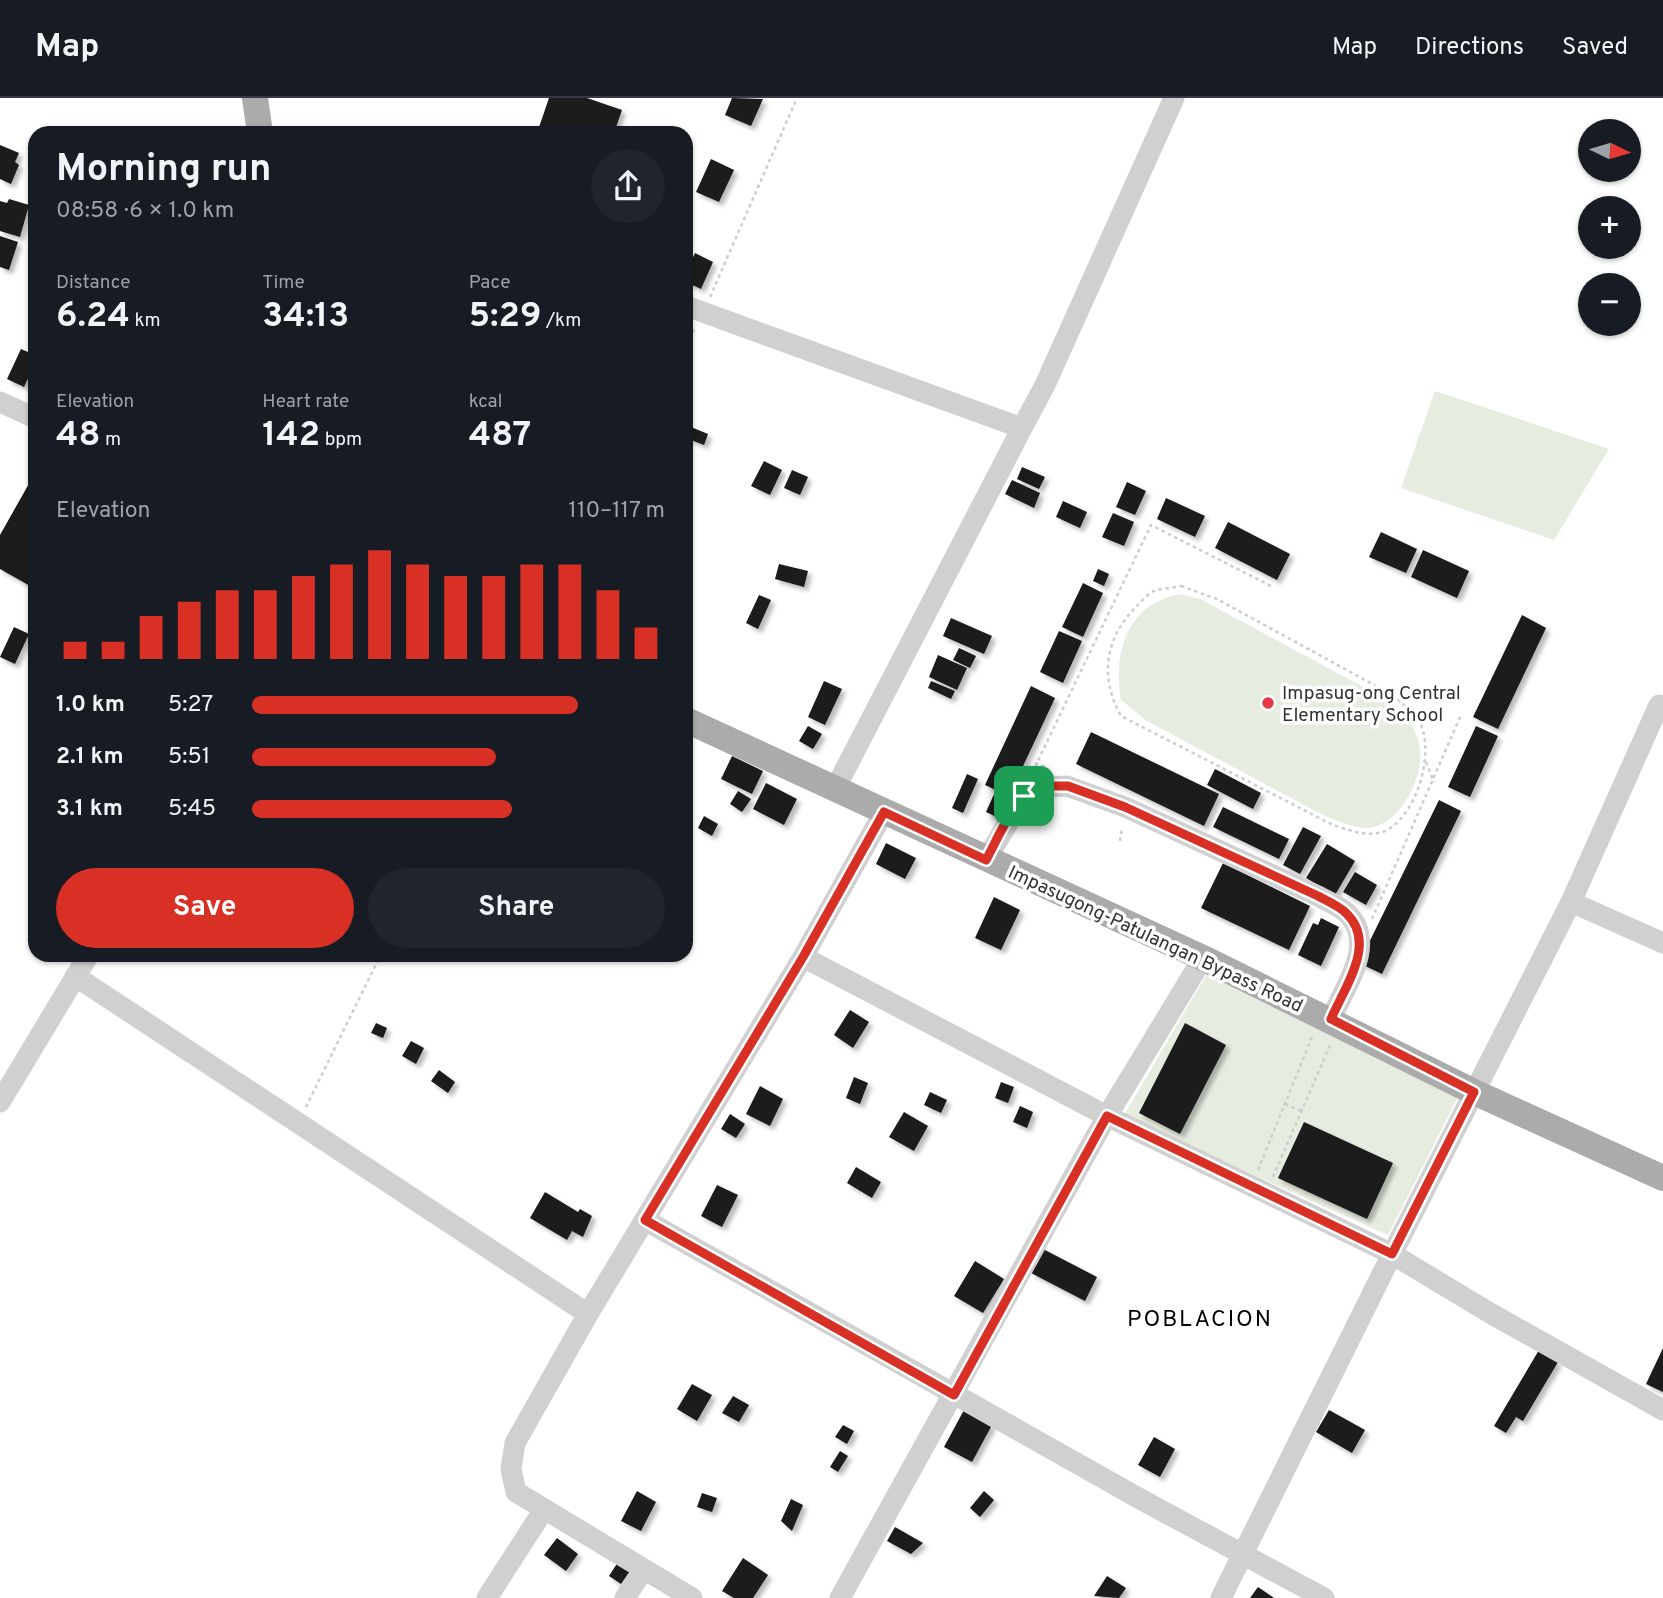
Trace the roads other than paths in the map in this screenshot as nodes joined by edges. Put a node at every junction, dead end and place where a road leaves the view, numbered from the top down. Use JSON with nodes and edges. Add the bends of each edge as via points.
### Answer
{"nodes":[{"id":1,"x":255,"y":98,"type":"edge"},
{"id":2,"x":1174,"y":98,"type":"edge"},
{"id":3,"x":259,"y":126,"type":"edge"},
{"id":4,"x":695,"y":309,"type":"edge"},
{"id":5,"x":0,"y":402,"type":"edge"},
{"id":6,"x":28,"y":415,"type":"edge"},
{"id":7,"x":1022,"y":428,"type":"junction"},
{"id":8,"x":1659,"y":705,"type":"dead end"},
{"id":9,"x":693,"y":723,"type":"edge"},
{"id":10,"x":835,"y":789,"type":"junction"},
{"id":11,"x":884,"y":812,"type":"junction"},
{"id":12,"x":986,"y":860,"type":"junction"},
{"id":13,"x":1571,"y":902,"type":"junction"},
{"id":14,"x":1663,"y":943,"type":"edge"},
{"id":15,"x":803,"y":957,"type":"junction"},
{"id":16,"x":1203,"y":958,"type":"junction"},
{"id":17,"x":84,"y":962,"type":"edge"},
{"id":18,"x":75,"y":976,"type":"junction"},
{"id":19,"x":1331,"y":1019,"type":"junction"},
{"id":20,"x":1474,"y":1092,"type":"junction"},
{"id":21,"x":0,"y":1101,"type":"edge"},
{"id":22,"x":1107,"y":1116,"type":"junction"},
{"id":23,"x":1663,"y":1178,"type":"edge"},
{"id":24,"x":645,"y":1220,"type":"junction"},
{"id":25,"x":1392,"y":1254,"type":"junction"},
{"id":26,"x":588,"y":1314,"type":"junction"},
{"id":27,"x":954,"y":1395,"type":"junction"},
{"id":28,"x":1663,"y":1409,"type":"edge"},
{"id":29,"x":543,"y":1511,"type":"junction"},
{"id":30,"x":1245,"y":1553,"type":"junction"},
{"id":31,"x":643,"y":1570,"type":"junction"},
{"id":32,"x":487,"y":1598,"type":"edge"},
{"id":33,"x":625,"y":1598,"type":"edge"},
{"id":34,"x":692,"y":1598,"type":"edge"},
{"id":35,"x":840,"y":1598,"type":"edge"},
{"id":36,"x":1221,"y":1598,"type":"edge"},
{"id":37,"x":1324,"y":1598,"type":"edge"}],
"edges":[{"from":1,"to":3,"type":"main road"},
{"from":2,"to":7,"type":"street"},
{"from":4,"to":7,"type":"street"},
{"from":5,"to":6,"type":"street"},
{"from":7,"to":10,"type":"street"},
{"from":8,"to":13,"type":"street"},
{"from":9,"to":10,"type":"main road","name":"Impasugong-Patulangan Bypass Road"},
{"from":10,"to":11,"type":"main road","name":"Impasugong-Patulangan Bypass Road"},
{"from":11,"to":12,"type":"main road","name":"Impasugong-Patulangan Bypass Road"},
{"from":11,"to":15,"type":"street"},
{"from":12,"to":16,"type":"main road","name":"Impasugong-Patulangan Bypass Road"},
{"from":12,"to":19,"type":"street","via":[[1024,796],[1048,786],[1068,786],[1125,807],[1346,913],[1356,926],[1360,954]]},
{"from":13,"to":14,"type":"street"},
{"from":13,"to":20,"type":"street"},
{"from":15,"to":22,"type":"street"},
{"from":15,"to":24,"type":"street"},
{"from":16,"to":19,"type":"main road","name":"Impasugong-Patulangan Bypass Road"},
{"from":16,"to":22,"type":"street"},
{"from":17,"to":18,"type":"street"},
{"from":18,"to":21,"type":"street"},
{"from":18,"to":26,"type":"street"},
{"from":19,"to":20,"type":"main road","name":"Impasugong-Patulangan Bypass Road"},
{"from":20,"to":23,"type":"main road","name":"Impasugong-Patulangan Bypass Road"},
{"from":20,"to":25,"type":"street"},
{"from":22,"to":25,"type":"street"},
{"from":22,"to":27,"type":"street"},
{"from":24,"to":26,"type":"street"},
{"from":24,"to":27,"type":"street"},
{"from":25,"to":28,"type":"street"},
{"from":25,"to":30,"type":"street"},
{"from":26,"to":29,"type":"street","via":[[515,1443],[511,1469],[516,1492]]},
{"from":27,"to":30,"type":"street"},
{"from":27,"to":35,"type":"street"},
{"from":29,"to":31,"type":"street"},
{"from":29,"to":32,"type":"street"},
{"from":30,"to":36,"type":"street"},
{"from":30,"to":37,"type":"street"},
{"from":31,"to":33,"type":"street"},
{"from":31,"to":34,"type":"street"}]}
